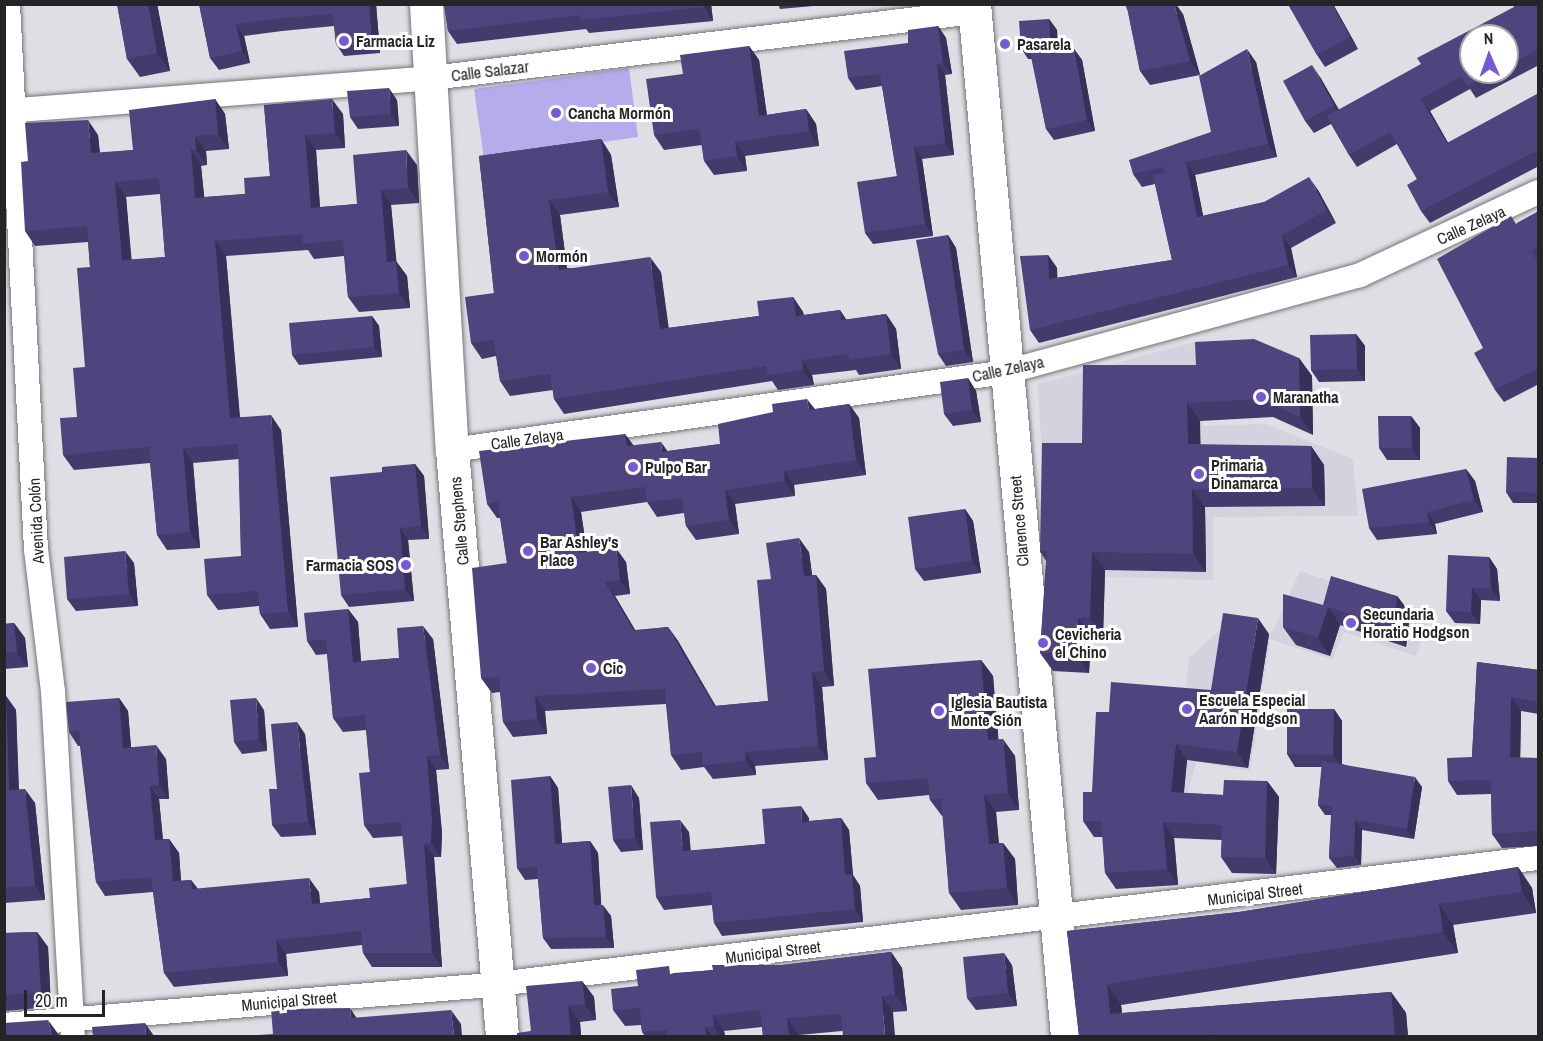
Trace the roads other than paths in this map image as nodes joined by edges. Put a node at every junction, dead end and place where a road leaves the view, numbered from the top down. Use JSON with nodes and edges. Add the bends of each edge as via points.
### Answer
{"nodes":[{"id":1,"x":8,"y":4,"type":"edge"},
{"id":2,"x":426,"y":4,"type":"edge"},
{"id":3,"x":974,"y":8,"type":"edge"},
{"id":4,"x":432,"y":78,"type":"junction"},
{"id":5,"x":8,"y":111,"type":"edge"},
{"id":6,"x":1539,"y":192,"type":"edge"},
{"id":7,"x":1006,"y":372,"type":"junction"},
{"id":8,"x":452,"y":450,"type":"junction"},
{"id":9,"x":1539,"y":858,"type":"edge"},
{"id":10,"x":1058,"y":919,"type":"junction"},
{"id":11,"x":498,"y":984,"type":"junction"},
{"id":12,"x":4,"y":1025,"type":"edge"},
{"id":13,"x":72,"y":1028,"type":"edge"},
{"id":14,"x":502,"y":1036,"type":"edge"},
{"id":15,"x":1067,"y":1036,"type":"edge"}],
"edges":[{"from":1,"to":5,"type":"street","name":"Avenida Colón"},
{"from":2,"to":4,"type":"street","name":"Calle Stephens"},
{"from":3,"to":4,"type":"street","name":"Calle Salazar"},
{"from":3,"to":7,"type":"street","name":"Clarence Street"},
{"from":4,"to":5,"type":"street","name":"Calle Salazar"},
{"from":4,"to":8,"type":"street","name":"Calle Stephens"},
{"from":5,"to":13,"type":"street","name":"Avenida Colón"},
{"from":6,"to":7,"type":"street","name":"Calle Zelaya","via":[[1360,275]]},
{"from":7,"to":8,"type":"street","name":"Calle Zelaya"},
{"from":7,"to":10,"type":"street","name":"Clarence Street"},
{"from":8,"to":11,"type":"street","name":"Calle Stephens"},
{"from":9,"to":10,"type":"street","name":"Municipal Street"},
{"from":10,"to":11,"type":"street","name":"Municipal Street"},
{"from":10,"to":15,"type":"street","name":"Clarence Street"},
{"from":11,"to":13,"type":"street","name":"Municipal Street"},
{"from":11,"to":14,"type":"street","name":"Calle Stephens"},
{"from":12,"to":13,"type":"street","name":"Municipal Street"}]}
